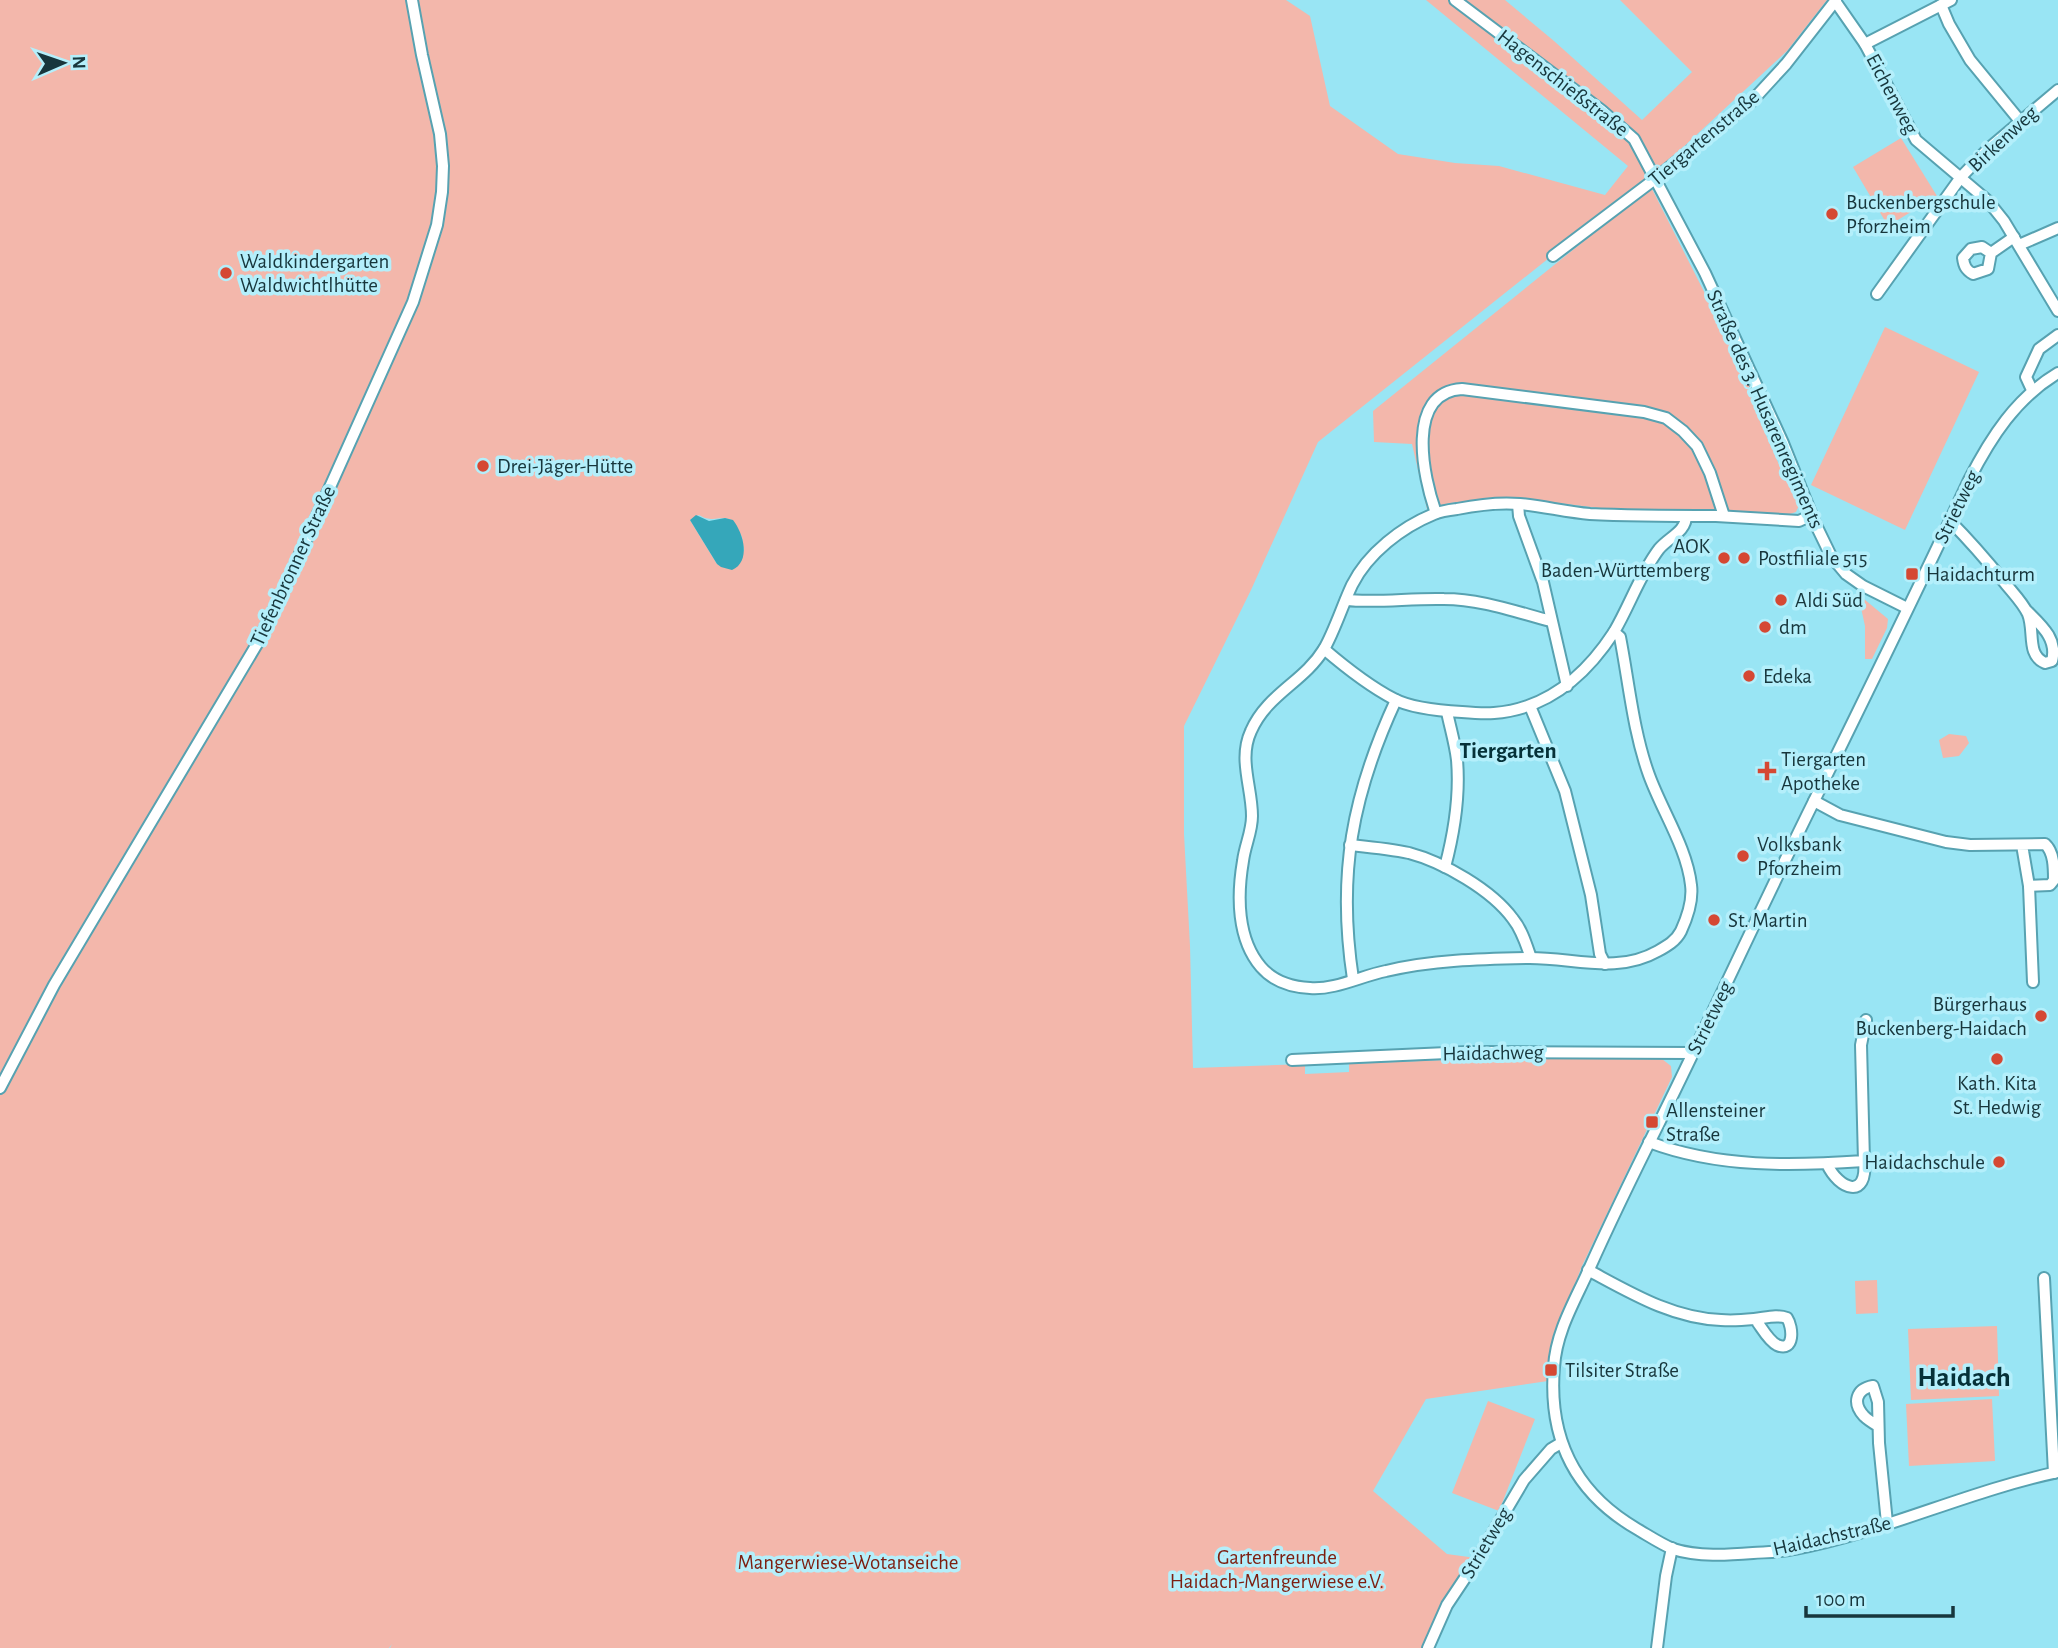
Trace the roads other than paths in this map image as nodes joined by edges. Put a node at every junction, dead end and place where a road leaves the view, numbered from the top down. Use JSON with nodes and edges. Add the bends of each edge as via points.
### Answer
{"nodes":[{"id":1,"x":412,"y":0,"type":"edge"},
{"id":2,"x":1455,"y":0,"type":"edge"},
{"id":3,"x":1835,"y":0,"type":"edge"},
{"id":4,"x":1946,"y":3,"type":"edge"},
{"id":5,"x":1865,"y":44,"type":"junction"},
{"id":6,"x":2058,"y":89,"type":"edge"},
{"id":7,"x":2020,"y":121,"type":"junction"},
{"id":8,"x":1961,"y":177,"type":"junction"},
{"id":9,"x":1656,"y":179,"type":"junction"},
{"id":10,"x":2058,"y":228,"type":"edge"},
{"id":11,"x":2016,"y":241,"type":"junction"},
{"id":12,"x":1992,"y":253,"type":"dead end"},
{"id":13,"x":1553,"y":256,"type":"dead end"},
{"id":14,"x":1877,"y":294,"type":"dead end"},
{"id":15,"x":2058,"y":311,"type":"edge"},
{"id":16,"x":2058,"y":335,"type":"edge"},
{"id":17,"x":2058,"y":373,"type":"edge"},
{"id":18,"x":2032,"y":390,"type":"junction"},
{"id":19,"x":1517,"y":504,"type":"junction"},
{"id":20,"x":1436,"y":513,"type":"junction"},
{"id":21,"x":1812,"y":515,"type":"junction"},
{"id":22,"x":1686,"y":516,"type":"junction"},
{"id":23,"x":1724,"y":516,"type":"junction"},
{"id":24,"x":1950,"y":521,"type":"junction"},
{"id":25,"x":1346,"y":600,"type":"junction"},
{"id":26,"x":1907,"y":608,"type":"junction"},
{"id":27,"x":2027,"y":611,"type":"dead end"},
{"id":28,"x":1551,"y":621,"type":"junction"},
{"id":29,"x":1614,"y":632,"type":"junction"},
{"id":30,"x":1324,"y":649,"type":"junction"},
{"id":31,"x":1567,"y":686,"type":"junction"},
{"id":32,"x":1396,"y":700,"type":"junction"},
{"id":33,"x":1530,"y":706,"type":"junction"},
{"id":34,"x":1447,"y":712,"type":"junction"},
{"id":35,"x":1814,"y":801,"type":"junction"},
{"id":36,"x":1350,"y":845,"type":"junction"},
{"id":37,"x":2022,"y":845,"type":"junction"},
{"id":38,"x":1445,"y":867,"type":"junction"},
{"id":39,"x":2029,"y":886,"type":"junction"},
{"id":40,"x":1531,"y":958,"type":"junction"},
{"id":41,"x":1605,"y":964,"type":"junction"},
{"id":42,"x":1353,"y":979,"type":"junction"},
{"id":43,"x":2033,"y":982,"type":"dead end"},
{"id":44,"x":1866,"y":1020,"type":"dead end"},
{"id":45,"x":1693,"y":1053,"type":"junction"},
{"id":46,"x":1292,"y":1060,"type":"dead end"},
{"id":47,"x":0,"y":1088,"type":"edge"},
{"id":48,"x":1649,"y":1142,"type":"junction"},
{"id":49,"x":1864,"y":1161,"type":"junction"},
{"id":50,"x":1827,"y":1164,"type":"junction"},
{"id":51,"x":1588,"y":1270,"type":"junction"},
{"id":52,"x":2044,"y":1278,"type":"dead end"},
{"id":53,"x":1757,"y":1319,"type":"dead end"},
{"id":54,"x":1878,"y":1426,"type":"dead end"},
{"id":55,"x":1562,"y":1443,"type":"junction"},
{"id":56,"x":2056,"y":1472,"type":"edge"},
{"id":57,"x":1887,"y":1524,"type":"junction"},
{"id":58,"x":1672,"y":1548,"type":"junction"},
{"id":59,"x":1428,"y":1648,"type":"edge"},
{"id":60,"x":1657,"y":1648,"type":"edge"}],
"edges":[{"from":1,"to":47,"type":"street","name":"Tiefenbronner Straße","via":[[443,166],[436,225],[413,302],[257,644],[54,985]]},
{"from":2,"to":9,"type":"street","name":"Hagenschießstraße","via":[[1634,139]]},
{"from":3,"to":5,"type":"street","name":"Eichenweg"},
{"from":3,"to":9,"type":"street","name":"Tiergartenstraße","via":[[1752,101]]},
{"from":4,"to":5,"type":"street"},
{"from":4,"to":7,"type":"street","via":[[1949,24],[1970,60]]},
{"from":5,"to":8,"type":"street","name":"Eichenweg","via":[[1916,140]]},
{"from":6,"to":7,"type":"street","name":"Birkenweg"},
{"from":7,"to":8,"type":"street","name":"Birkenweg"},
{"from":8,"to":11,"type":"street","name":"Eichenweg","via":[[1988,201]]},
{"from":8,"to":14,"type":"street","name":"Birkenweg"},
{"from":9,"to":13,"type":"street","name":"Tiergartenstraße"},
{"from":9,"to":21,"type":"street","name":"Straße des 3. Husarenregiments","via":[[1705,273]]},
{"from":10,"to":11,"type":"street"},
{"from":11,"to":12,"type":"street"},
{"from":11,"to":15,"type":"street","name":"Eichenweg"},
{"from":16,"to":18,"type":"street","via":[[2039,349],[2026,377]]},
{"from":17,"to":18,"type":"street","name":"Strietweg"},
{"from":18,"to":24,"type":"street","name":"Strietweg","via":[[1993,437]]},
{"from":19,"to":20,"type":"street"},
{"from":19,"to":22,"type":"street","via":[[1583,513]]},
{"from":19,"to":28,"type":"street"},
{"from":20,"to":23,"type":"street","via":[[1425,470],[1425,418],[1432,402],[1453,389],[1462,389],[1666,418],[1697,446]]},
{"from":20,"to":25,"type":"street","via":[[1388,542],[1360,572]]},
{"from":21,"to":23,"type":"street","via":[[1799,521]]},
{"from":21,"to":26,"type":"street","name":"Straße des 3. Husarenregiments","via":[[1831,556],[1846,574]]},
{"from":22,"to":23,"type":"street"},
{"from":22,"to":29,"type":"street","via":[[1683,528],[1647,567]]},
{"from":24,"to":26,"type":"street","name":"Strietweg"},
{"from":24,"to":27,"type":"street"},
{"from":25,"to":28,"type":"street","via":[[1461,600]]},
{"from":25,"to":30,"type":"street"},
{"from":26,"to":35,"type":"street","name":"Strietweg"},
{"from":28,"to":31,"type":"street"},
{"from":29,"to":31,"type":"street","via":[[1593,662]]},
{"from":29,"to":41,"type":"street","via":[[1620,637],[1645,762],[1692,889],[1689,910],[1673,942],[1641,960]]},
{"from":30,"to":32,"type":"street"},
{"from":30,"to":42,"type":"street","via":[[1272,699],[1249,734],[1244,766],[1252,828],[1239,893],[1244,938],[1262,969],[1287,985],[1309,988]]},
{"from":31,"to":33,"type":"street"},
{"from":32,"to":34,"type":"street"},
{"from":32,"to":36,"type":"street","via":[[1368,769]]},
{"from":33,"to":34,"type":"street","via":[[1492,713]]},
{"from":33,"to":41,"type":"street","via":[[1565,791]]},
{"from":34,"to":38,"type":"street","via":[[1457,789]]},
{"from":35,"to":37,"type":"street","via":[[1840,815],[1946,842]]},
{"from":35,"to":45,"type":"street","name":"Strietweg"},
{"from":36,"to":38,"type":"street","via":[[1409,853]]},
{"from":36,"to":42,"type":"street","via":[[1346,899]]},
{"from":37,"to":39,"type":"street"},
{"from":37,"to":39,"type":"street","via":[[2045,844],[2052,855],[2053,883]]},
{"from":38,"to":40,"type":"street","via":[[1487,893],[1512,917]]},
{"from":39,"to":43,"type":"street"},
{"from":40,"to":41,"type":"street"},
{"from":40,"to":42,"type":"street","via":[[1424,964]]},
{"from":44,"to":49,"type":"street","via":[[1861,1045]]},
{"from":45,"to":46,"type":"street","name":"Haidachweg","via":[[1469,1052]]},
{"from":45,"to":48,"type":"street","name":"Strietweg"},
{"from":48,"to":50,"type":"street","via":[[1727,1162]]},
{"from":48,"to":51,"type":"street","name":"Strietweg"},
{"from":49,"to":50,"type":"street"},
{"from":49,"to":50,"type":"street","via":[[1865,1176],[1851,1188],[1831,1173]]},
{"from":51,"to":53,"type":"street","via":[[1652,1304],[1690,1317]]},
{"from":51,"to":55,"type":"street","name":"Strietweg","via":[[1562,1329],[1554,1364],[1555,1417]]},
{"from":52,"to":56,"type":"street"},
{"from":54,"to":57,"type":"street"},
{"from":55,"to":58,"type":"street","name":"Haidachstraße","via":[[1580,1479],[1615,1517]]},
{"from":55,"to":59,"type":"street","name":"Strietweg","via":[[1524,1480],[1447,1605]]},
{"from":56,"to":57,"type":"street","name":"Haidachstraße"},
{"from":57,"to":58,"type":"street","name":"Haidachstraße","via":[[1793,1549],[1726,1555]]},
{"from":58,"to":60,"type":"street"}]}
